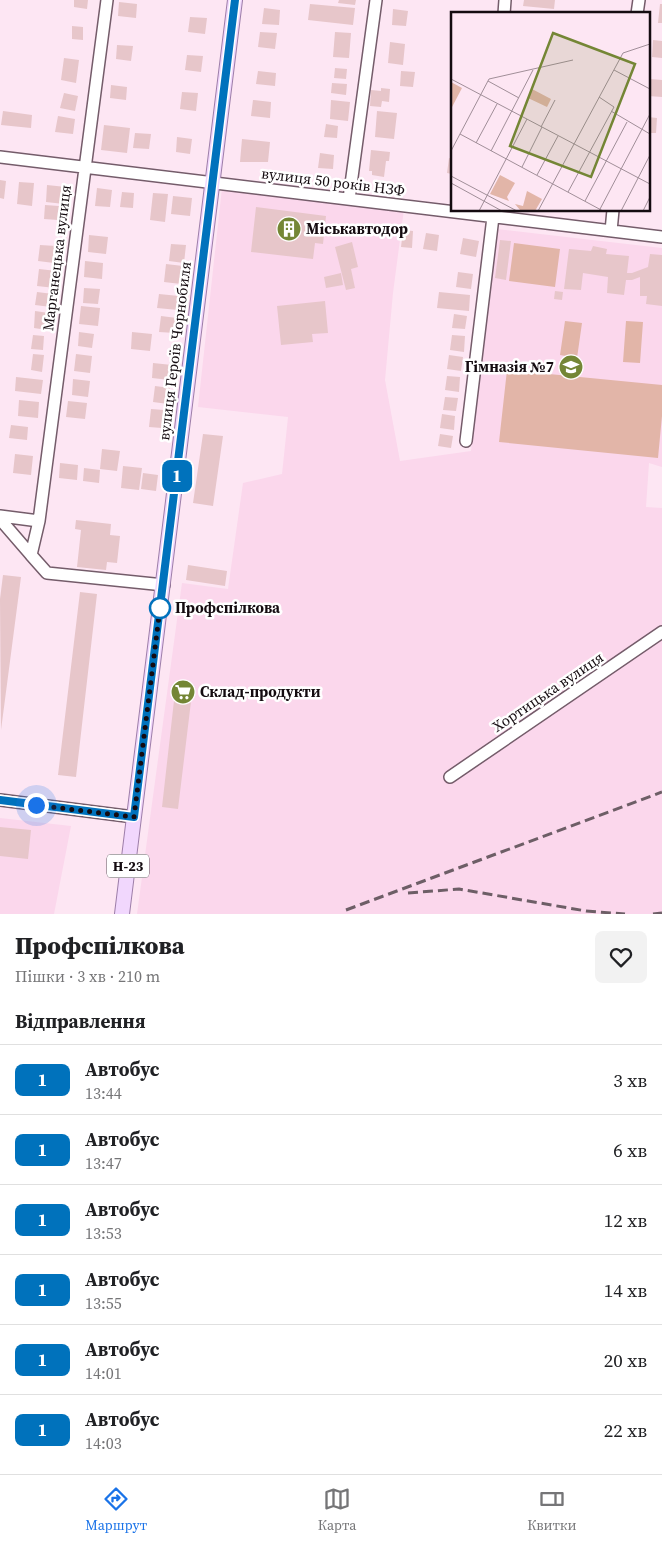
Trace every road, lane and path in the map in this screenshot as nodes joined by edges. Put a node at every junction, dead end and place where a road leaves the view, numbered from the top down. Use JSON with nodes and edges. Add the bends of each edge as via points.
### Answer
{"nodes":[{"id":1,"x":107,"y":0,"type":"edge"},
{"id":2,"x":235,"y":0,"type":"edge"},
{"id":3,"x":376,"y":0,"type":"edge"},
{"id":4,"x":0,"y":157,"type":"edge"},
{"id":5,"x":84,"y":167,"type":"junction"},
{"id":6,"x":212,"y":183,"type":"junction"},
{"id":7,"x":348,"y":199,"type":"junction"},
{"id":8,"x":451,"y":210,"type":"edge"},
{"id":9,"x":458,"y":211,"type":"edge"},
{"id":10,"x":613,"y":211,"type":"edge"},
{"id":11,"x":486,"y":214,"type":"edge"},
{"id":12,"x":611,"y":231,"type":"junction"},
{"id":13,"x":662,"y":237,"type":"edge"},
{"id":14,"x":466,"y":441,"type":"dead end"},
{"id":15,"x":0,"y":518,"type":"edge"},
{"id":16,"x":39,"y":521,"type":"junction"},
{"id":17,"x":32,"y":554,"type":"junction"},
{"id":18,"x":164,"y":585,"type":"junction"},
{"id":19,"x":662,"y":632,"type":"edge"},
{"id":20,"x":450,"y":777,"type":"dead end"},
{"id":21,"x":0,"y":800,"type":"edge"},
{"id":22,"x":134,"y":817,"type":"junction"},
{"id":23,"x":122,"y":914,"type":"edge"}],
"edges":[{"from":1,"to":5,"type":"street","name":"Марганецька вулиця"},
{"from":2,"to":6,"type":"main road","name":"вулиця Героїв Чорнобиля","number":"Н-23"},
{"from":3,"to":7,"type":"street"},
{"from":4,"to":5,"type":"street","name":"вулиця 50 років НЗФ"},
{"from":5,"to":6,"type":"street","name":"вулиця 50 років НЗФ"},
{"from":5,"to":16,"type":"street","name":"Марганецька вулиця"},
{"from":6,"to":7,"type":"street","name":"вулиця 50 років НЗФ"},
{"from":6,"to":18,"type":"main road","name":"вулиця Героїв Чорнобиля","number":"Н-23"},
{"from":7,"to":8,"type":"street","name":"вулиця 50 років НЗФ"},
{"from":9,"to":11,"type":"street","name":"вулиця 50 років НЗФ"},
{"from":10,"to":12,"type":"street"},
{"from":11,"to":12,"type":"street","name":"вулиця 50 років НЗФ"},
{"from":11,"to":14,"type":"street"},
{"from":12,"to":13,"type":"street","name":"вулиця 50 років НЗФ"},
{"from":15,"to":16,"type":"street"},
{"from":15,"to":17,"type":"street"},
{"from":16,"to":17,"type":"street","name":"Марганецька вулиця"},
{"from":17,"to":18,"type":"street","via":[[48,573]]},
{"from":18,"to":22,"type":"main road","name":"вулиця Героїв Чорнобиля","number":"Н-23"},
{"from":19,"to":20,"type":"street","name":"Хортицька вулиця"},
{"from":21,"to":22,"type":"street"},
{"from":22,"to":23,"type":"main road","name":"вулиця Героїв Чорнобиля","number":"Н-23"}]}
